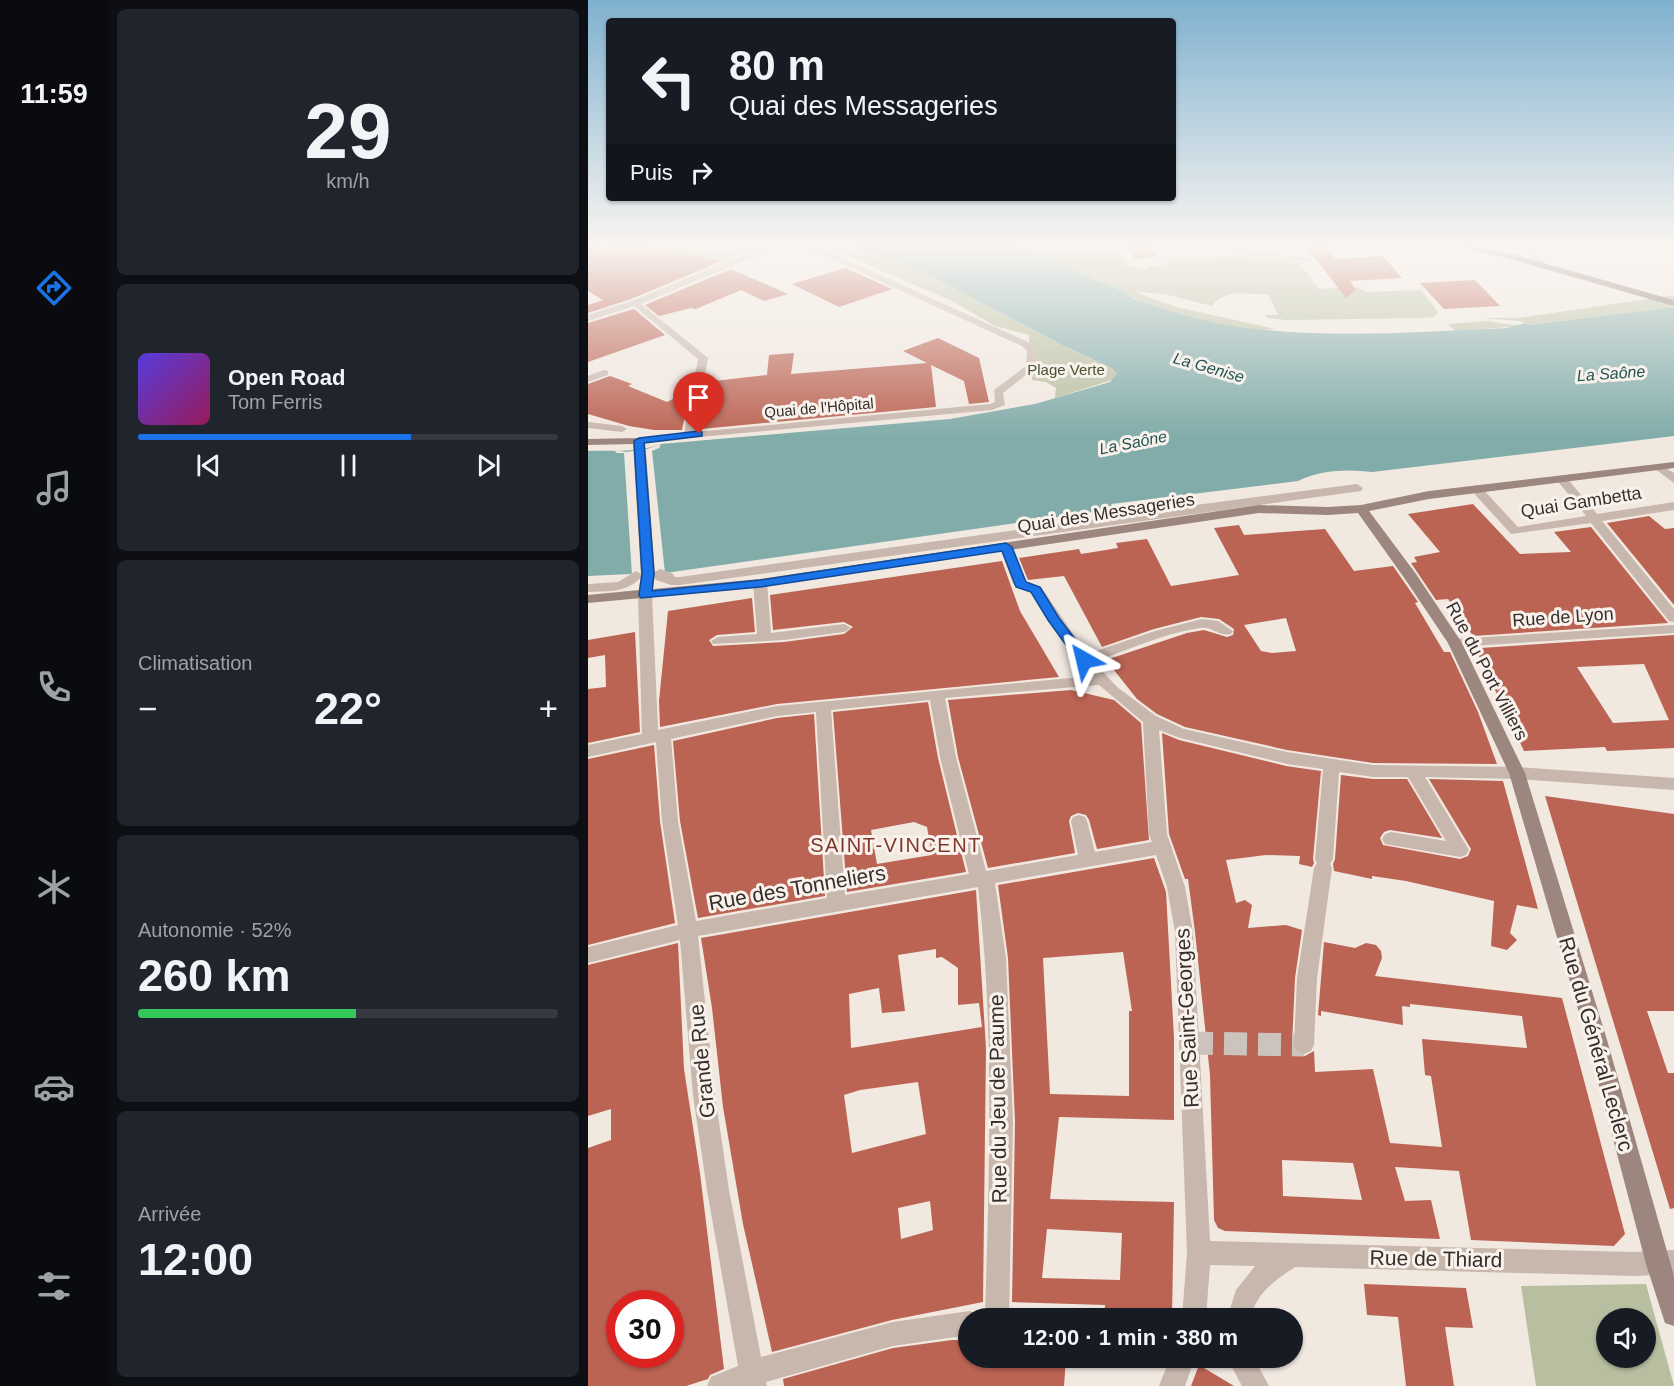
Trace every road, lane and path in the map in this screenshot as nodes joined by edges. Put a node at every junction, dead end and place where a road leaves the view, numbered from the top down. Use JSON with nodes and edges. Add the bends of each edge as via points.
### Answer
{"nodes":[{"id":1,"x":620,"y":308,"type":"edge"},
{"id":2,"x":641,"y":308,"type":"edge"},
{"id":3,"x":945,"y":308,"type":"edge"},
{"id":4,"x":588,"y":318,"type":"edge"},
{"id":5,"x":604,"y":373,"type":"dead end"},
{"id":6,"x":588,"y":379,"type":"edge"},
{"id":7,"x":588,"y":425,"type":"edge"},
{"id":8,"x":622,"y":429,"type":"dead end"},
{"id":9,"x":689,"y":435,"type":"junction"},
{"id":10,"x":588,"y":442,"type":"edge"},
{"id":11,"x":638,"y":446,"type":"junction"},
{"id":12,"x":1674,"y":465,"type":"edge"},
{"id":13,"x":1659,"y":467,"type":"junction"},
{"id":14,"x":1562,"y":479,"type":"junction"},
{"id":15,"x":1674,"y":479,"type":"edge"},
{"id":16,"x":1357,"y":488,"type":"dead end"},
{"id":17,"x":1476,"y":489,"type":"junction"},
{"id":18,"x":1429,"y":495,"type":"joint"},
{"id":19,"x":1674,"y":506,"type":"edge"},
{"id":20,"x":1361,"y":509,"type":"junction"},
{"id":21,"x":1593,"y":519,"type":"junction"},
{"id":22,"x":1006,"y":547,"type":"junction"},
{"id":23,"x":660,"y":575,"type":"dead end"},
{"id":24,"x":760,"y":583,"type":"junction"},
{"id":25,"x":636,"y":584,"type":"junction"},
{"id":26,"x":588,"y":588,"type":"edge"},
{"id":27,"x":588,"y":599,"type":"edge"},
{"id":28,"x":1674,"y":618,"type":"edge"},
{"id":29,"x":844,"y":628,"type":"dead end"},
{"id":30,"x":1674,"y":629,"type":"edge"},
{"id":31,"x":1226,"y":631,"type":"dead end"},
{"id":32,"x":764,"y":637,"type":"junction"},
{"id":33,"x":718,"y":641,"type":"dead end"},
{"id":34,"x":1455,"y":643,"type":"junction"},
{"id":35,"x":1084,"y":660,"type":"junction"},
{"id":36,"x":1102,"y":680,"type":"junction"},
{"id":37,"x":938,"y":698,"type":"junction"},
{"id":38,"x":823,"y":712,"type":"junction"},
{"id":39,"x":1151,"y":720,"type":"junction"},
{"id":40,"x":657,"y":735,"type":"junction"},
{"id":41,"x":588,"y":751,"type":"edge"},
{"id":42,"x":1331,"y":766,"type":"junction"},
{"id":43,"x":1413,"y":772,"type":"junction"},
{"id":44,"x":1517,"y":773,"type":"junction"},
{"id":45,"x":1674,"y":784,"type":"edge"},
{"id":46,"x":1079,"y":821,"type":"dead end"},
{"id":47,"x":1391,"y":839,"type":"dead end"},
{"id":48,"x":1162,"y":847,"type":"junction"},
{"id":49,"x":1088,"y":860,"type":"junction"},
{"id":50,"x":982,"y":880,"type":"junction"},
{"id":51,"x":836,"y":903,"type":"junction"},
{"id":52,"x":688,"y":930,"type":"junction"},
{"id":53,"x":588,"y":955,"type":"edge"},
{"id":54,"x":1304,"y":1045,"type":"dead end"},
{"id":55,"x":1199,"y":1253,"type":"junction"},
{"id":56,"x":1290,"y":1256,"type":"junction"},
{"id":57,"x":1666,"y":1263,"type":"edge"},
{"id":58,"x":997,"y":1308,"type":"edge"},
{"id":59,"x":1195,"y":1308,"type":"edge"},
{"id":60,"x":1239,"y":1308,"type":"edge"},
{"id":61,"x":1674,"y":1314,"type":"edge"},
{"id":62,"x":958,"y":1325,"type":"edge"},
{"id":63,"x":1179,"y":1368,"type":"edge"},
{"id":64,"x":1246,"y":1368,"type":"edge"},
{"id":65,"x":752,"y":1380,"type":"edge"},
{"id":66,"x":720,"y":1386,"type":"edge"},
{"id":67,"x":1172,"y":1386,"type":"edge"},
{"id":68,"x":1256,"y":1386,"type":"edge"}],
"edges":[{"from":1,"to":4,"type":"street"},
{"from":2,"to":9,"type":"street","via":[[703,358]]},
{"from":3,"to":9,"type":"street","name":"Quai de l'Hôpital","via":[[1032,350],[1031,367],[998,392],[1001,403],[992,407]]},
{"from":5,"to":6,"type":"street"},
{"from":7,"to":8,"type":"street"},
{"from":9,"to":11,"type":"street","name":"Quai de l'Hôpital"},
{"from":10,"to":11,"type":"main road"},
{"from":11,"to":25,"type":"main road"},
{"from":12,"to":13,"type":"main road","name":"Quai Gambetta"},
{"from":13,"to":14,"type":"main road","name":"Quai Gambetta"},
{"from":13,"to":15,"type":"street","name":"Quai Gambetta"},
{"from":14,"to":17,"type":"main road","name":"Quai Gambetta"},
{"from":14,"to":21,"type":"street"},
{"from":16,"to":23,"type":"street","name":"Quai des Messageries","via":[[680,581]]},
{"from":17,"to":18,"type":"main road","name":"Quai Gambetta"},
{"from":17,"to":21,"type":"street","name":"Quai Gambetta","via":[[1515,531]]},
{"from":18,"to":20,"type":"main road","name":"Quai des Messageries"},
{"from":19,"to":21,"type":"street","name":"Quai Gambetta"},
{"from":20,"to":22,"type":"main road","name":"Quai des Messageries","via":[[1260,509]]},
{"from":20,"to":34,"type":"main road","name":"Rue du Port Villiers"},
{"from":21,"to":28,"type":"street"},
{"from":22,"to":24,"type":"main road","name":"Quai des Messageries"},
{"from":22,"to":35,"type":"street","via":[[1020,584],[1036,590]]},
{"from":24,"to":25,"type":"main road","name":"Quai des Messageries"},
{"from":24,"to":32,"type":"street"},
{"from":25,"to":26,"type":"street"},
{"from":25,"to":27,"type":"main road","name":"Quai des Messageries"},
{"from":25,"to":40,"type":"street","name":"Grande Rue","via":[[644,615]]},
{"from":29,"to":32,"type":"street"},
{"from":30,"to":34,"type":"street","name":"Rue de Lyon"},
{"from":31,"to":35,"type":"street","via":[[1202,623]]},
{"from":32,"to":33,"type":"street"},
{"from":34,"to":44,"type":"main road","name":"Rue du Port Villiers"},
{"from":35,"to":36,"type":"street"},
{"from":36,"to":37,"type":"street"},
{"from":36,"to":39,"type":"street"},
{"from":37,"to":38,"type":"street"},
{"from":37,"to":50,"type":"street","name":"Rue du Jeu de Paume","via":[[948,757]]},
{"from":38,"to":40,"type":"street","via":[[755,715]]},
{"from":38,"to":51,"type":"street"},
{"from":39,"to":42,"type":"street","via":[[1206,740]]},
{"from":39,"to":48,"type":"street","name":"Rue Saint-Georges"},
{"from":40,"to":41,"type":"street"},
{"from":40,"to":52,"type":"street","name":"Grande Rue"},
{"from":42,"to":43,"type":"street"},
{"from":42,"to":54,"type":"street","via":[[1324,863],[1307,978]]},
{"from":43,"to":44,"type":"street"},
{"from":43,"to":47,"type":"street","via":[[1460,850]]},
{"from":44,"to":45,"type":"street"},
{"from":44,"to":57,"type":"main road","name":"Rue du Général Leclerc"},
{"from":46,"to":49,"type":"street"},
{"from":48,"to":49,"type":"street","name":"Rue des Tonneliers"},
{"from":48,"to":55,"type":"street","name":"Rue Saint-Georges","via":[[1176,887],[1184,932]]},
{"from":49,"to":50,"type":"street","name":"Rue des Tonneliers"},
{"from":50,"to":51,"type":"street","name":"Rue des Tonneliers"},
{"from":50,"to":58,"type":"street","name":"Rue du Jeu de Paume","via":[[996,958],[1002,1121]]},
{"from":51,"to":52,"type":"street","name":"Rue des Tonneliers"},
{"from":52,"to":53,"type":"street","name":"Rue des Tonneliers"},
{"from":52,"to":65,"type":"street","name":"Grande Rue","via":[[703,1085]]},
{"from":55,"to":56,"type":"street","name":"Rue de Thiard"},
{"from":55,"to":59,"type":"street","name":"Rue Saint-Georges"},
{"from":56,"to":57,"type":"street","name":"Rue de Thiard"},
{"from":56,"to":60,"type":"street","via":[[1263,1273]]},
{"from":57,"to":61,"type":"main road","name":"Rue du Général Leclerc"},
{"from":62,"to":65,"type":"street","via":[[893,1334],[782,1365]]},
{"from":63,"to":67,"type":"street"},
{"from":64,"to":68,"type":"street"},
{"from":65,"to":66,"type":"street"}]}
